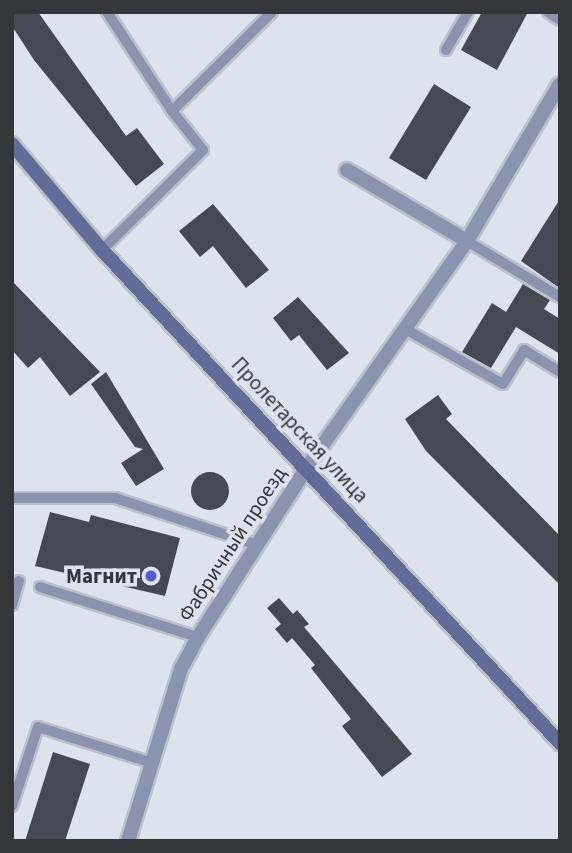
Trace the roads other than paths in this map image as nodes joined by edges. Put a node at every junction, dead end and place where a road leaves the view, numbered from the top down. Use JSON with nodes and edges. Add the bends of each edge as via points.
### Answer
{"nodes":[{"id":1,"x":107,"y":12,"type":"edge"},
{"id":2,"x":272,"y":12,"type":"edge"},
{"id":3,"x":468,"y":12,"type":"edge"},
{"id":4,"x":548,"y":12,"type":"edge"},
{"id":5,"x":560,"y":20,"type":"edge"},
{"id":6,"x":446,"y":50,"type":"dead end"},
{"id":7,"x":560,"y":84,"type":"edge"},
{"id":8,"x":172,"y":111,"type":"junction"},
{"id":9,"x":12,"y":144,"type":"edge"},
{"id":10,"x":347,"y":170,"type":"dead end"},
{"id":11,"x":467,"y":241,"type":"junction"},
{"id":12,"x":102,"y":250,"type":"junction"},
{"id":13,"x":560,"y":297,"type":"edge"},
{"id":14,"x":405,"y":329,"type":"junction"},
{"id":15,"x":560,"y":372,"type":"edge"},
{"id":16,"x":307,"y":467,"type":"junction"},
{"id":17,"x":12,"y":498,"type":"edge"},
{"id":18,"x":258,"y":545,"type":"junction"},
{"id":19,"x":19,"y":581,"type":"dead end"},
{"id":20,"x":40,"y":587,"type":"dead end"},
{"id":21,"x":12,"y":605,"type":"edge"},
{"id":22,"x":198,"y":636,"type":"junction"},
{"id":23,"x":560,"y":743,"type":"edge"},
{"id":24,"x":152,"y":763,"type":"junction"},
{"id":25,"x":12,"y":806,"type":"edge"},
{"id":26,"x":128,"y":841,"type":"edge"}],
"edges":[{"from":1,"to":8,"type":"lane"},
{"from":2,"to":8,"type":"lane"},
{"from":3,"to":6,"type":"lane"},
{"from":4,"to":5,"type":"lane"},
{"from":7,"to":11,"type":"street","name":"Фабричный проезд"},
{"from":8,"to":12,"type":"lane","via":[[203,150]]},
{"from":9,"to":12,"type":"main road","name":"Пролетарская улица"},
{"from":10,"to":11,"type":"street"},
{"from":11,"to":13,"type":"lane"},
{"from":11,"to":14,"type":"street","name":"Фабричный проезд"},
{"from":12,"to":16,"type":"main road","name":"Пролетарская улица"},
{"from":14,"to":15,"type":"lane","via":[[503,384],[524,350]]},
{"from":14,"to":16,"type":"street","name":"Фабричный проезд"},
{"from":16,"to":18,"type":"street","name":"Фабричный проезд"},
{"from":16,"to":23,"type":"main road","name":"Пролетарская улица"},
{"from":17,"to":18,"type":"lane","via":[[115,498]]},
{"from":18,"to":22,"type":"street","name":"Фабричный проезд"},
{"from":19,"to":21,"type":"lane"},
{"from":20,"to":22,"type":"lane"},
{"from":22,"to":24,"type":"street","name":"Фабричный проезд"},
{"from":24,"to":25,"type":"lane","via":[[38,727]]},
{"from":24,"to":26,"type":"street","name":"Фабричный проезд"}]}
